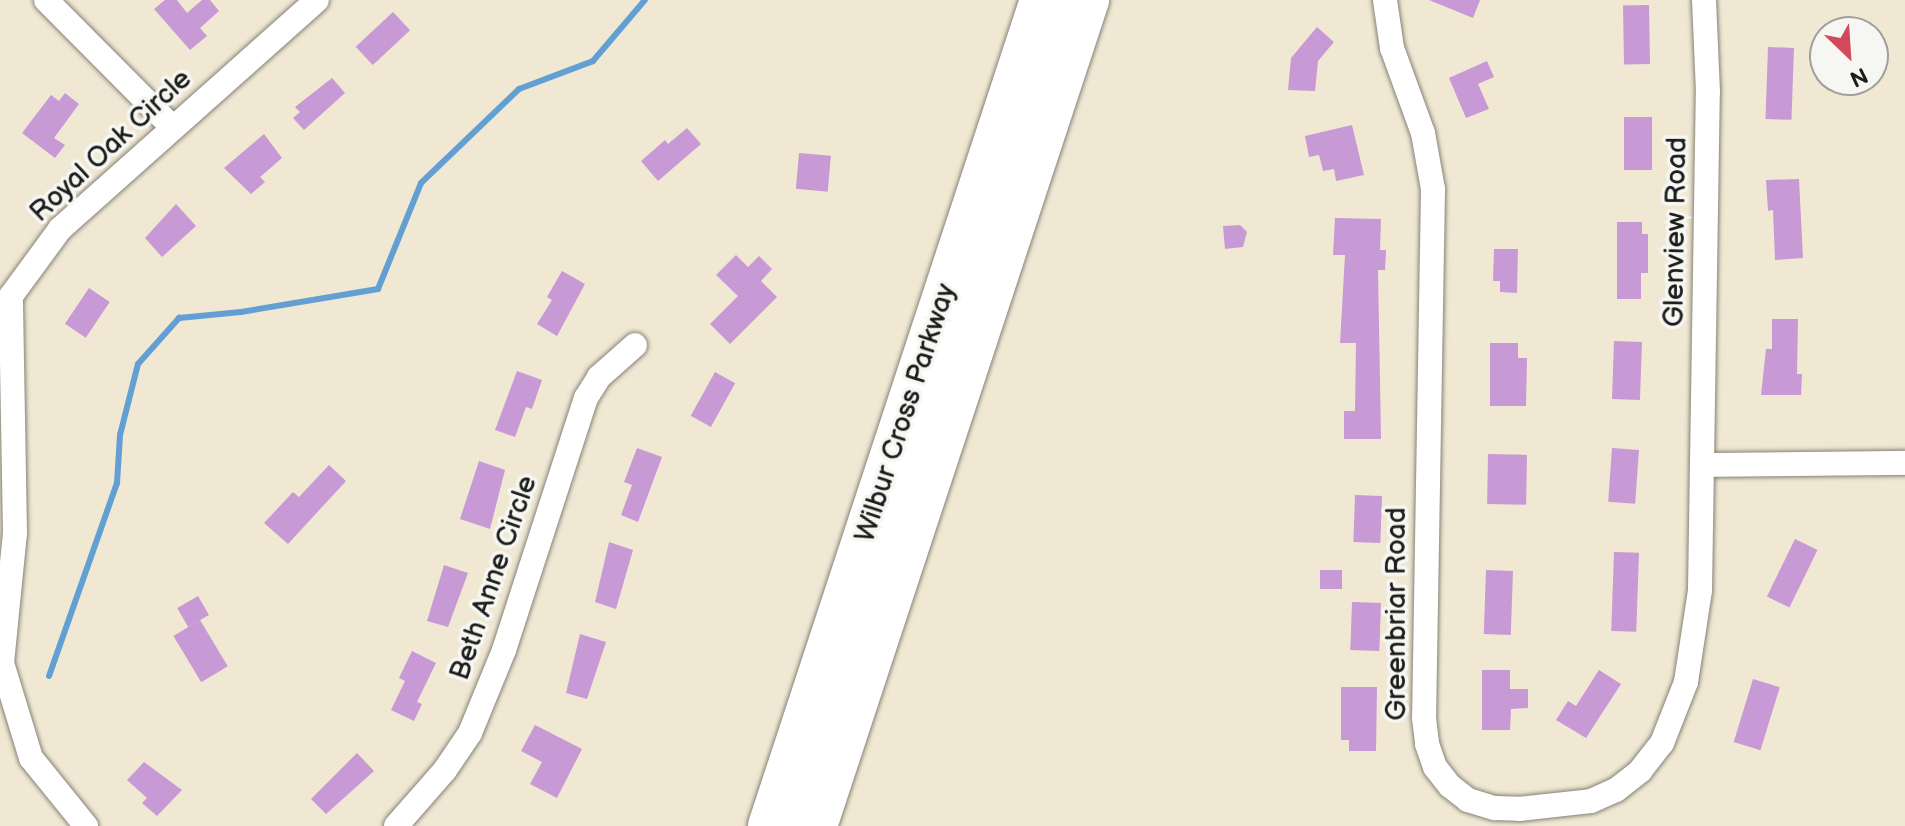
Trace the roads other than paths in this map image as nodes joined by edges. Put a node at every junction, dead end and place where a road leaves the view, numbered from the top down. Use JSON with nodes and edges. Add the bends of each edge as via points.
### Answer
{"nodes":[{"id":1,"x":46,"y":0,"type":"edge"},
{"id":2,"x":317,"y":0,"type":"edge"},
{"id":3,"x":1042,"y":0,"type":"edge"},
{"id":4,"x":1087,"y":0,"type":"edge"},
{"id":5,"x":1385,"y":0,"type":"edge"},
{"id":6,"x":1704,"y":0,"type":"edge"},
{"id":7,"x":172,"y":127,"type":"junction"},
{"id":8,"x":6,"y":293,"type":"edge"},
{"id":9,"x":635,"y":345,"type":"dead end"},
{"id":10,"x":1905,"y":463,"type":"edge"},
{"id":11,"x":1703,"y":465,"type":"junction"},
{"id":12,"x":86,"y":826,"type":"edge"},
{"id":13,"x":396,"y":826,"type":"edge"},
{"id":14,"x":770,"y":826,"type":"edge"},
{"id":15,"x":815,"y":826,"type":"edge"}],
"edges":[{"from":1,"to":7,"type":"street"},
{"from":2,"to":7,"type":"street","name":"Royal Oak Circle"},
{"from":3,"to":14,"type":"highway","name":"Wilbur Cross Parkway"},
{"from":4,"to":15,"type":"highway","name":"Wilbur Cross Parkway"},
{"from":5,"to":11,"type":"street","name":"Greenbriar Road","via":[[1392,48],[1423,133],[1433,189],[1424,718],[1435,767],[1468,800],[1519,809],[1591,801],[1640,771],[1662,743],[1686,682],[1695,636]]},
{"from":6,"to":11,"type":"street","name":"Glenview Road","via":[[1708,92]]},
{"from":7,"to":8,"type":"street","name":"Royal Oak Circle","via":[[60,229]]},
{"from":8,"to":12,"type":"street","name":"Royal Oak Circle","via":[[15,533],[2,663],[31,758]]},
{"from":9,"to":13,"type":"street","name":"Beth Anne Circle","via":[[607,368],[586,398],[504,650],[470,733]]},
{"from":10,"to":11,"type":"street"}]}
